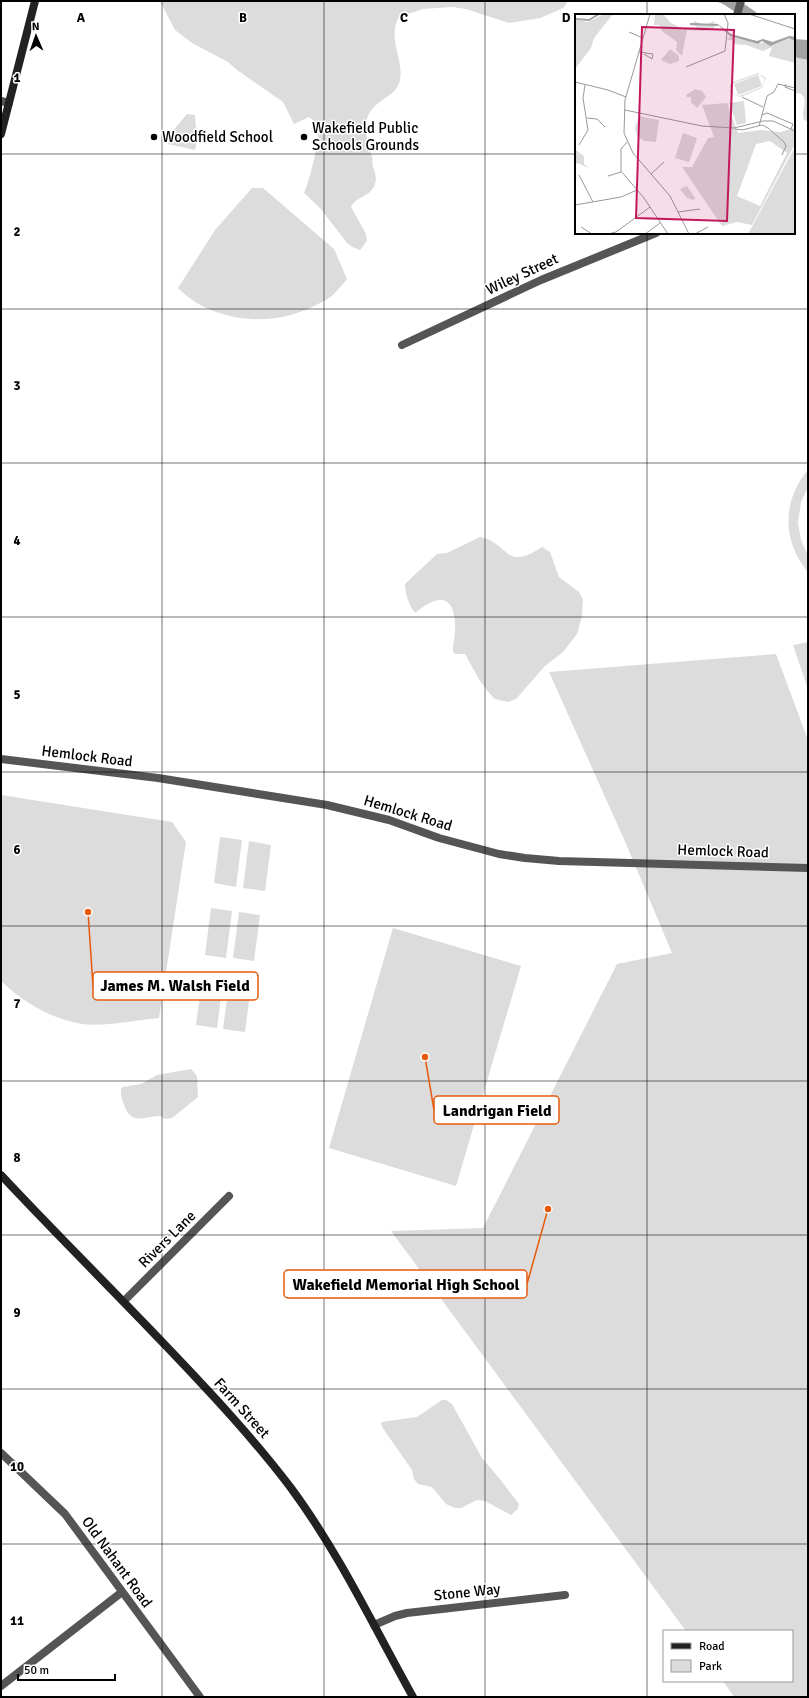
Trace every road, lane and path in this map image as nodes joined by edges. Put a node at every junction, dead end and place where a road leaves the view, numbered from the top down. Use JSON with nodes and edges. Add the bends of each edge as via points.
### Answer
{"nodes":[{"id":1,"x":35,"y":1,"type":"edge"},
{"id":2,"x":741,"y":1,"type":"edge"},
{"id":3,"x":737,"y":14,"type":"edge"},
{"id":4,"x":5,"y":102,"type":"edge"},
{"id":5,"x":1,"y":134,"type":"edge"},
{"id":6,"x":654,"y":234,"type":"edge"},
{"id":7,"x":402,"y":345,"type":"dead end"},
{"id":8,"x":1,"y":759,"type":"edge"},
{"id":9,"x":808,"y":868,"type":"edge"},
{"id":10,"x":1,"y":1175,"type":"edge"},
{"id":11,"x":230,"y":1196,"type":"dead end"},
{"id":12,"x":124,"y":1302,"type":"junction"},
{"id":13,"x":1,"y":1453,"type":"edge"},
{"id":14,"x":122,"y":1592,"type":"junction"},
{"id":15,"x":565,"y":1595,"type":"dead end"},
{"id":16,"x":374,"y":1626,"type":"junction"},
{"id":17,"x":1,"y":1686,"type":"edge"},
{"id":18,"x":200,"y":1697,"type":"edge"},
{"id":19,"x":413,"y":1697,"type":"edge"}],
"edges":[{"from":1,"to":4,"type":"main road"},
{"from":2,"to":3,"type":"street"},
{"from":4,"to":5,"type":"main road"},
{"from":6,"to":7,"type":"street","name":"Wiley Street","via":[[547,278]]},
{"from":8,"to":9,"type":"street","name":"Hemlock Road","via":[[158,778],[327,804],[389,820],[474,848],[524,858],[574,862]]},
{"from":10,"to":12,"type":"main road","name":"Farm Street"},
{"from":11,"to":12,"type":"street","name":"Rivers Lane"},
{"from":12,"to":16,"type":"main road","name":"Farm Street","via":[[232,1416],[277,1470],[334,1554]]},
{"from":13,"to":14,"type":"street","name":"Old Nahant Road","via":[[65,1514]]},
{"from":14,"to":17,"type":"street"},
{"from":14,"to":18,"type":"street","name":"Old Nahant Road"},
{"from":15,"to":16,"type":"street","name":"Stone Way","via":[[407,1613]]},
{"from":16,"to":19,"type":"main road","name":"Farm Street"}]}
